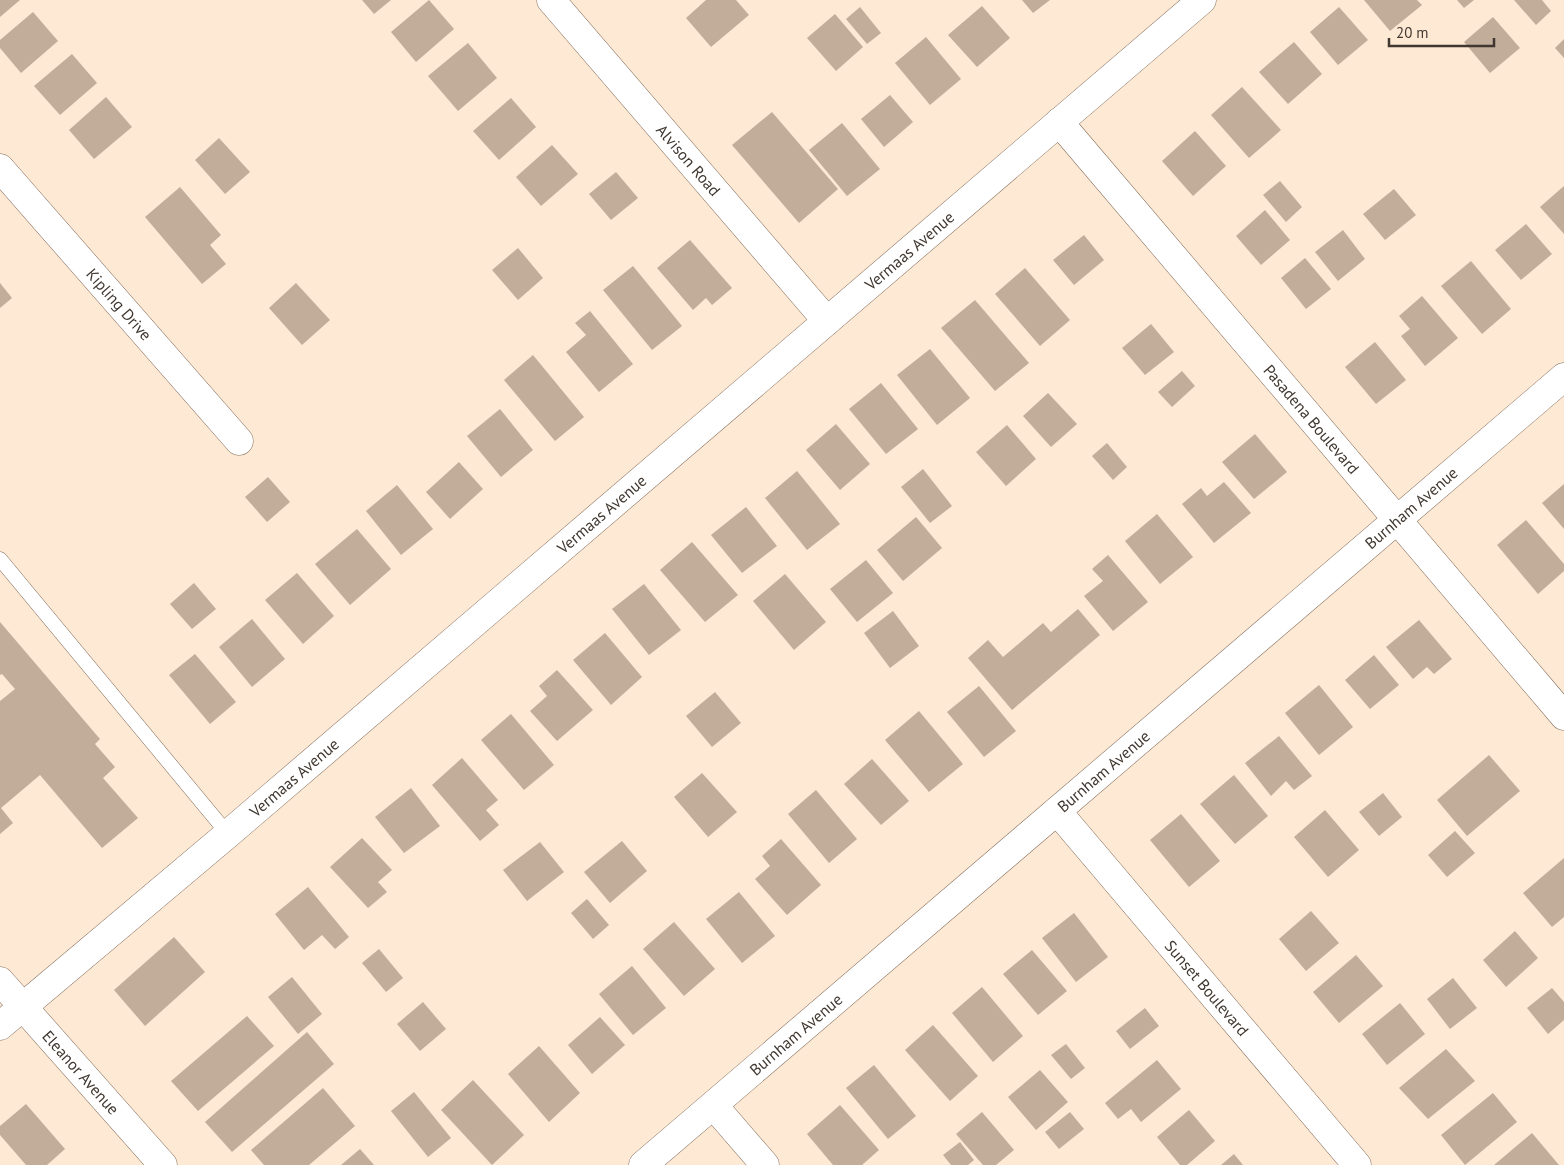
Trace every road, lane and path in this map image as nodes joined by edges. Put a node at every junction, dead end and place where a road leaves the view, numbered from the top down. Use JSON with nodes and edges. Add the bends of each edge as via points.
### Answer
{"nodes":[{"id":1,"x":551,"y":0,"type":"edge"},
{"id":2,"x":1202,"y":0,"type":"edge"},
{"id":3,"x":1059,"y":122,"type":"junction"},
{"id":4,"x":0,"y":168,"type":"edge"},
{"id":5,"x":827,"y":321,"type":"junction"},
{"id":6,"x":1564,"y":377,"type":"edge"},
{"id":7,"x":239,"y":441,"type":"dead end"},
{"id":8,"x":1397,"y":520,"type":"junction"},
{"id":9,"x":0,"y":559,"type":"edge"},
{"id":10,"x":1564,"y":716,"type":"edge"},
{"id":11,"x":1057,"y":811,"type":"junction"},
{"id":12,"x":228,"y":834,"type":"junction"},
{"id":13,"x":0,"y":981,"type":"edge"},
{"id":14,"x":22,"y":1007,"type":"junction"},
{"id":15,"x":0,"y":1026,"type":"edge"},
{"id":16,"x":714,"y":1106,"type":"junction"},
{"id":17,"x":164,"y":1165,"type":"edge"},
{"id":18,"x":643,"y":1165,"type":"edge"},
{"id":19,"x":765,"y":1165,"type":"edge"},
{"id":20,"x":1357,"y":1165,"type":"edge"}],
"edges":[{"from":1,"to":5,"type":"street","name":"Alvison Road"},
{"from":2,"to":3,"type":"street","name":"Vermaas Avenue"},
{"from":3,"to":5,"type":"street","name":"Vermaas Avenue"},
{"from":3,"to":8,"type":"street","name":"Pasadena Boulevard"},
{"from":4,"to":7,"type":"street","name":"Kipling Drive"},
{"from":5,"to":12,"type":"street","name":"Vermaas Avenue"},
{"from":6,"to":8,"type":"street","name":"Burnham Avenue"},
{"from":8,"to":10,"type":"street","name":"Pasadena Boulevard"},
{"from":8,"to":11,"type":"street","name":"Burnham Avenue"},
{"from":9,"to":12,"type":"lane"},
{"from":11,"to":16,"type":"street","name":"Burnham Avenue"},
{"from":11,"to":20,"type":"street","name":"Sunset Boulevard"},
{"from":12,"to":14,"type":"street","name":"Vermaas Avenue"},
{"from":13,"to":14,"type":"street","name":"Eleanor Avenue"},
{"from":14,"to":15,"type":"street","name":"Vermaas Avenue"},
{"from":14,"to":17,"type":"street","name":"Eleanor Avenue"},
{"from":16,"to":18,"type":"street","name":"Burnham Avenue"},
{"from":16,"to":19,"type":"street"}]}
